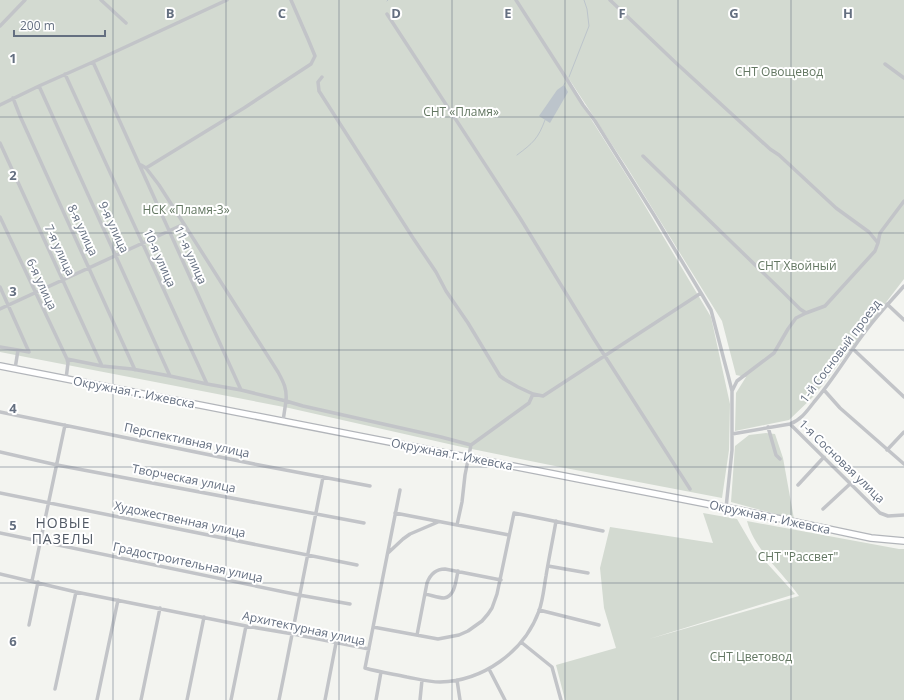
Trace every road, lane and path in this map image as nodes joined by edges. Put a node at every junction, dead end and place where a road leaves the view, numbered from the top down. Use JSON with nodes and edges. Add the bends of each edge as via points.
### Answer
{"nodes":[{"id":1,"x":25,"y":0,"type":"edge"},
{"id":2,"x":101,"y":0,"type":"edge"},
{"id":3,"x":227,"y":0,"type":"edge"},
{"id":4,"x":291,"y":0,"type":"edge"},
{"id":5,"x":516,"y":0,"type":"edge"},
{"id":6,"x":610,"y":0,"type":"edge"},
{"id":7,"x":387,"y":14,"type":"dead end"},
{"id":8,"x":126,"y":23,"type":"dead end"},
{"id":9,"x":0,"y":26,"type":"edge"},
{"id":10,"x":93,"y":62,"type":"junction"},
{"id":11,"x":885,"y":64,"type":"dead end"},
{"id":12,"x":65,"y":74,"type":"junction"},
{"id":13,"x":322,"y":77,"type":"dead end"},
{"id":14,"x":904,"y":78,"type":"edge"},
{"id":15,"x":38,"y":86,"type":"junction"},
{"id":16,"x":13,"y":98,"type":"junction"},
{"id":17,"x":0,"y":105,"type":"edge"},
{"id":18,"x":0,"y":143,"type":"edge"},
{"id":19,"x":643,"y":156,"type":"dead end"},
{"id":20,"x":140,"y":165,"type":"junction"},
{"id":21,"x":146,"y":168,"type":"junction"},
{"id":22,"x":904,"y":201,"type":"edge"},
{"id":23,"x":0,"y":217,"type":"edge"},
{"id":24,"x":184,"y":224,"type":"junction"},
{"id":25,"x":169,"y":231,"type":"junction"},
{"id":26,"x":878,"y":243,"type":"junction"},
{"id":27,"x":143,"y":244,"type":"junction"},
{"id":28,"x":116,"y":256,"type":"junction"},
{"id":29,"x":90,"y":268,"type":"junction"},
{"id":30,"x":63,"y":280,"type":"junction"},
{"id":31,"x":904,"y":286,"type":"edge"},
{"id":32,"x":0,"y":287,"type":"edge"},
{"id":33,"x":35,"y":293,"type":"junction"},
{"id":34,"x":701,"y":293,"type":"junction"},
{"id":35,"x":887,"y":304,"type":"junction"},
{"id":36,"x":8,"y":306,"type":"junction"},
{"id":37,"x":0,"y":310,"type":"edge"},
{"id":38,"x":806,"y":313,"type":"junction"},
{"id":39,"x":904,"y":320,"type":"edge"},
{"id":40,"x":0,"y":347,"type":"edge"},
{"id":41,"x":853,"y":348,"type":"junction"},
{"id":42,"x":18,"y":350,"type":"junction"},
{"id":43,"x":605,"y":356,"type":"junction"},
{"id":44,"x":66,"y":359,"type":"junction"},
{"id":45,"x":0,"y":366,"type":"edge"},
{"id":46,"x":102,"y":366,"type":"junction"},
{"id":47,"x":15,"y":369,"type":"junction"},
{"id":48,"x":135,"y":370,"type":"junction"},
{"id":49,"x":170,"y":376,"type":"junction"},
{"id":50,"x":66,"y":379,"type":"junction"},
{"id":51,"x":206,"y":384,"type":"junction"},
{"id":52,"x":241,"y":390,"type":"junction"},
{"id":53,"x":824,"y":390,"type":"junction"},
{"id":54,"x":732,"y":391,"type":"junction"},
{"id":55,"x":533,"y":394,"type":"junction"},
{"id":56,"x":904,"y":397,"type":"edge"},
{"id":57,"x":286,"y":401,"type":"junction"},
{"id":58,"x":0,"y":412,"type":"edge"},
{"id":59,"x":283,"y":421,"type":"junction"},
{"id":60,"x":790,"y":424,"type":"junction"},
{"id":61,"x":65,"y":425,"type":"junction"},
{"id":62,"x":768,"y":428,"type":"junction"},
{"id":63,"x":904,"y":432,"type":"edge"},
{"id":64,"x":732,"y":434,"type":"junction"},
{"id":65,"x":471,"y":445,"type":"junction"},
{"id":66,"x":887,"y":450,"type":"junction"},
{"id":67,"x":0,"y":452,"type":"edge"},
{"id":68,"x":824,"y":457,"type":"junction"},
{"id":69,"x":468,"y":458,"type":"junction"},
{"id":70,"x":780,"y":459,"type":"dead end"},
{"id":71,"x":904,"y":464,"type":"edge"},
{"id":72,"x":57,"y":465,"type":"junction"},
{"id":73,"x":323,"y":477,"type":"junction"},
{"id":74,"x":850,"y":483,"type":"junction"},
{"id":75,"x":798,"y":485,"type":"dead end"},
{"id":76,"x":370,"y":486,"type":"dead end"},
{"id":77,"x":690,"y":489,"type":"dead end"},
{"id":78,"x":400,"y":490,"type":"dead end"},
{"id":79,"x":0,"y":493,"type":"edge"},
{"id":80,"x":49,"y":503,"type":"junction"},
{"id":81,"x":726,"y":508,"type":"junction"},
{"id":82,"x":823,"y":509,"type":"dead end"},
{"id":83,"x":395,"y":513,"type":"junction"},
{"id":84,"x":316,"y":514,"type":"junction"},
{"id":85,"x":904,"y":515,"type":"edge"},
{"id":86,"x":438,"y":521,"type":"junction"},
{"id":87,"x":556,"y":521,"type":"junction"},
{"id":88,"x":364,"y":523,"type":"dead end"},
{"id":89,"x":457,"y":525,"type":"junction"},
{"id":90,"x":603,"y":531,"type":"dead end"},
{"id":91,"x":0,"y":533,"type":"edge"},
{"id":92,"x":509,"y":536,"type":"junction"},
{"id":93,"x":40,"y":541,"type":"junction"},
{"id":94,"x":904,"y":541,"type":"edge"},
{"id":95,"x":387,"y":554,"type":"junction"},
{"id":96,"x":307,"y":556,"type":"junction"},
{"id":97,"x":356,"y":565,"type":"dead end"},
{"id":98,"x":548,"y":566,"type":"junction"},
{"id":99,"x":458,"y":571,"type":"junction"},
{"id":100,"x":588,"y":573,"type":"dead end"},
{"id":101,"x":0,"y":574,"type":"edge"},
{"id":102,"x":501,"y":580,"type":"junction"},
{"id":103,"x":32,"y":581,"type":"junction"},
{"id":104,"x":38,"y":582,"type":"junction"},
{"id":105,"x":76,"y":592,"type":"junction"},
{"id":106,"x":425,"y":594,"type":"junction"},
{"id":107,"x":299,"y":595,"type":"junction"},
{"id":108,"x":118,"y":600,"type":"junction"},
{"id":109,"x":350,"y":604,"type":"dead end"},
{"id":110,"x":160,"y":608,"type":"junction"},
{"id":111,"x":539,"y":610,"type":"junction"},
{"id":112,"x":204,"y":617,"type":"junction"},
{"id":113,"x":29,"y":625,"type":"dead end"},
{"id":114,"x":599,"y":625,"type":"dead end"},
{"id":115,"x":246,"y":626,"type":"junction"},
{"id":116,"x":373,"y":627,"type":"junction"},
{"id":117,"x":293,"y":634,"type":"junction"},
{"id":118,"x":417,"y":635,"type":"junction"},
{"id":119,"x":521,"y":642,"type":"junction"},
{"id":120,"x":336,"y":643,"type":"junction"},
{"id":121,"x":369,"y":649,"type":"junction"},
{"id":122,"x":489,"y":669,"type":"junction"},
{"id":123,"x":381,"y":672,"type":"junction"},
{"id":124,"x":422,"y":680,"type":"junction"},
{"id":125,"x":457,"y":680,"type":"junction"},
{"id":126,"x":55,"y":689,"type":"dead end"},
{"id":127,"x":98,"y":700,"type":"edge"},
{"id":128,"x":141,"y":700,"type":"edge"},
{"id":129,"x":187,"y":700,"type":"edge"},
{"id":130,"x":231,"y":700,"type":"edge"},
{"id":131,"x":279,"y":700,"type":"edge"},
{"id":132,"x":325,"y":700,"type":"edge"},
{"id":133,"x":376,"y":700,"type":"edge"},
{"id":134,"x":420,"y":700,"type":"edge"},
{"id":135,"x":460,"y":700,"type":"edge"},
{"id":136,"x":505,"y":700,"type":"edge"},
{"id":137,"x":561,"y":700,"type":"edge"}],
"edges":[{"from":1,"to":9,"type":"street"},
{"from":2,"to":8,"type":"street"},
{"from":3,"to":10,"type":"street"},
{"from":4,"to":21,"type":"street","via":[[315,56],[311,64]]},
{"from":5,"to":34,"type":"street","via":[[582,105],[595,121]]},
{"from":6,"to":26,"type":"street","via":[[770,149],[836,208],[869,232]]},
{"from":7,"to":43,"type":"street","via":[[520,218]]},
{"from":10,"to":12,"type":"street"},
{"from":10,"to":20,"type":"street","name":"11-я улица"},
{"from":11,"to":14,"type":"street"},
{"from":12,"to":15,"type":"street"},
{"from":12,"to":27,"type":"street","name":"10-я улица"},
{"from":13,"to":55,"type":"street","via":[[318,82],[319,91],[500,376]]},
{"from":15,"to":16,"type":"street"},
{"from":15,"to":28,"type":"street","name":"9-я улица"},
{"from":16,"to":17,"type":"street"},
{"from":16,"to":29,"type":"street","name":"8-я улица"},
{"from":18,"to":30,"type":"street","name":"7-я улица"},
{"from":19,"to":38,"type":"street"},
{"from":20,"to":21,"type":"street"},
{"from":20,"to":25,"type":"street","name":"11-я улица"},
{"from":21,"to":24,"type":"street"},
{"from":22,"to":26,"type":"street","via":[[880,233]]},
{"from":23,"to":33,"type":"street","name":"6-я улица"},
{"from":24,"to":25,"type":"street"},
{"from":24,"to":57,"type":"street","via":[[285,384]]},
{"from":25,"to":27,"type":"street"},
{"from":25,"to":52,"type":"street","name":"11-я улица"},
{"from":26,"to":38,"type":"street","via":[[876,251],[825,306]]},
{"from":27,"to":28,"type":"street"},
{"from":27,"to":51,"type":"street","name":"10-я улица"},
{"from":28,"to":29,"type":"street"},
{"from":28,"to":49,"type":"street","name":"9-я улица"},
{"from":29,"to":30,"type":"street"},
{"from":29,"to":48,"type":"street","name":"8-я улица"},
{"from":30,"to":33,"type":"street"},
{"from":30,"to":46,"type":"street","name":"7-я улица"},
{"from":31,"to":35,"type":"street","name":"1-й Сосновый проезд"},
{"from":32,"to":36,"type":"street"},
{"from":33,"to":36,"type":"street"},
{"from":33,"to":44,"type":"street","name":"6-я улица"},
{"from":34,"to":43,"type":"street"},
{"from":34,"to":54,"type":"street","via":[[711,310]]},
{"from":35,"to":39,"type":"street"},
{"from":35,"to":41,"type":"street","name":"1-й Сосновый проезд"},
{"from":36,"to":37,"type":"street"},
{"from":36,"to":42,"type":"street","via":[[29,352]]},
{"from":38,"to":54,"type":"street","via":[[796,318],[774,352],[737,381]]},
{"from":40,"to":42,"type":"street"},
{"from":41,"to":53,"type":"street","name":"1-й Сосновый проезд"},
{"from":41,"to":56,"type":"street"},
{"from":42,"to":47,"type":"street"},
{"from":43,"to":55,"type":"street","via":[[543,396]]},
{"from":43,"to":77,"type":"street"},
{"from":44,"to":46,"type":"street"},
{"from":44,"to":50,"type":"street"},
{"from":45,"to":47,"type":"main road","name":"Окружная г. Ижевска"},
{"from":46,"to":48,"type":"street"},
{"from":47,"to":50,"type":"main road","name":"Окружная г. Ижевска"},
{"from":48,"to":49,"type":"street"},
{"from":49,"to":51,"type":"street"},
{"from":50,"to":59,"type":"main road","name":"Окружная г. Ижевска"},
{"from":51,"to":52,"type":"street"},
{"from":52,"to":57,"type":"street"},
{"from":53,"to":60,"type":"street","name":"1-й Сосновый проезд","via":[[802,416]]},
{"from":53,"to":66,"type":"street"},
{"from":54,"to":64,"type":"street"},
{"from":55,"to":65,"type":"street","via":[[528,403]]},
{"from":57,"to":59,"type":"street"},
{"from":57,"to":65,"type":"street"},
{"from":58,"to":61,"type":"street","name":"Перспективная улица"},
{"from":59,"to":69,"type":"main road","name":"Окружная г. Ижевска"},
{"from":60,"to":62,"type":"street"},
{"from":60,"to":68,"type":"street","name":"1-я Сосновая улица"},
{"from":61,"to":72,"type":"street"},
{"from":61,"to":73,"type":"street","name":"Перспективная улица"},
{"from":62,"to":64,"type":"street"},
{"from":62,"to":70,"type":"street"},
{"from":63,"to":66,"type":"street"},
{"from":64,"to":81,"type":"street"},
{"from":65,"to":69,"type":"street"},
{"from":66,"to":71,"type":"street"},
{"from":67,"to":72,"type":"street","name":"Творческая улица"},
{"from":68,"to":74,"type":"street","name":"1-я Сосновая улица"},
{"from":68,"to":75,"type":"street"},
{"from":69,"to":81,"type":"main road","name":"Окружная г. Ижевска"},
{"from":69,"to":89,"type":"street"},
{"from":72,"to":80,"type":"street"},
{"from":72,"to":84,"type":"street","name":"Творческая улица"},
{"from":73,"to":76,"type":"street","name":"Перспективная улица"},
{"from":73,"to":84,"type":"street"},
{"from":74,"to":82,"type":"street"},
{"from":74,"to":85,"type":"street","name":"1-я Сосновая улица","via":[[884,515]]},
{"from":78,"to":83,"type":"street"},
{"from":79,"to":80,"type":"street","name":"Художественная улица"},
{"from":80,"to":93,"type":"street"},
{"from":80,"to":96,"type":"street","name":"Художественная улица"},
{"from":81,"to":94,"type":"main road","name":"Окружная г. Ижевска","via":[[871,538]]},
{"from":83,"to":86,"type":"street"},
{"from":83,"to":95,"type":"street"},
{"from":84,"to":88,"type":"street","name":"Творческая улица"},
{"from":84,"to":96,"type":"street"},
{"from":86,"to":89,"type":"street"},
{"from":86,"to":95,"type":"street","via":[[410,534]]},
{"from":87,"to":90,"type":"street"},
{"from":87,"to":92,"type":"street","via":[[514,513]]},
{"from":87,"to":98,"type":"street","name":"Архитектурная улица"},
{"from":89,"to":92,"type":"street"},
{"from":91,"to":93,"type":"street","name":"Градостроительная улица"},
{"from":92,"to":102,"type":"street"},
{"from":93,"to":103,"type":"street"},
{"from":93,"to":107,"type":"street","name":"Градостроительная улица"},
{"from":95,"to":116,"type":"street"},
{"from":96,"to":97,"type":"street","name":"Художественная улица"},
{"from":96,"to":107,"type":"street"},
{"from":98,"to":100,"type":"street"},
{"from":98,"to":111,"type":"street","name":"Архитектурная улица"},
{"from":99,"to":102,"type":"street"},
{"from":99,"to":106,"type":"street","via":[[435,571]]},
{"from":99,"to":106,"type":"street","via":[[450,596],[444,598]]},
{"from":101,"to":103,"type":"street","name":"Архитектурная улица"},
{"from":102,"to":118,"type":"street","via":[[492,608],[482,621],[471,629],[448,638]]},
{"from":103,"to":104,"type":"street","name":"Архитектурная улица"},
{"from":104,"to":105,"type":"street","name":"Архитектурная улица"},
{"from":104,"to":113,"type":"street"},
{"from":105,"to":108,"type":"street","name":"Архитектурная улица"},
{"from":105,"to":126,"type":"street"},
{"from":106,"to":118,"type":"street"},
{"from":107,"to":109,"type":"street","name":"Градостроительная улица"},
{"from":107,"to":117,"type":"street"},
{"from":108,"to":110,"type":"street","name":"Архитектурная улица"},
{"from":108,"to":127,"type":"street"},
{"from":110,"to":112,"type":"street","name":"Архитектурная улица"},
{"from":110,"to":128,"type":"street"},
{"from":111,"to":114,"type":"street"},
{"from":111,"to":119,"type":"street","name":"Архитектурная улица","via":[[532,627]]},
{"from":112,"to":115,"type":"street","name":"Архитектурная улица"},
{"from":112,"to":129,"type":"street"},
{"from":115,"to":117,"type":"street","name":"Архитектурная улица"},
{"from":115,"to":130,"type":"street"},
{"from":116,"to":118,"type":"street"},
{"from":116,"to":121,"type":"street"},
{"from":117,"to":120,"type":"street","name":"Архитектурная улица"},
{"from":117,"to":131,"type":"street"},
{"from":119,"to":122,"type":"street","name":"Архитектурная улица","via":[[507,657]]},
{"from":119,"to":137,"type":"street","via":[[552,667]]},
{"from":120,"to":121,"type":"street","name":"Архитектурная улица"},
{"from":120,"to":132,"type":"street"},
{"from":121,"to":123,"type":"street","name":"Архитектурная улица","via":[[365,668]]},
{"from":122,"to":125,"type":"street","name":"Архитектурная улица"},
{"from":122,"to":136,"type":"street"},
{"from":123,"to":124,"type":"street","name":"Архитектурная улица"},
{"from":123,"to":133,"type":"street"},
{"from":124,"to":125,"type":"street","name":"Архитектурная улица"},
{"from":124,"to":134,"type":"street"},
{"from":125,"to":135,"type":"street"}]}
